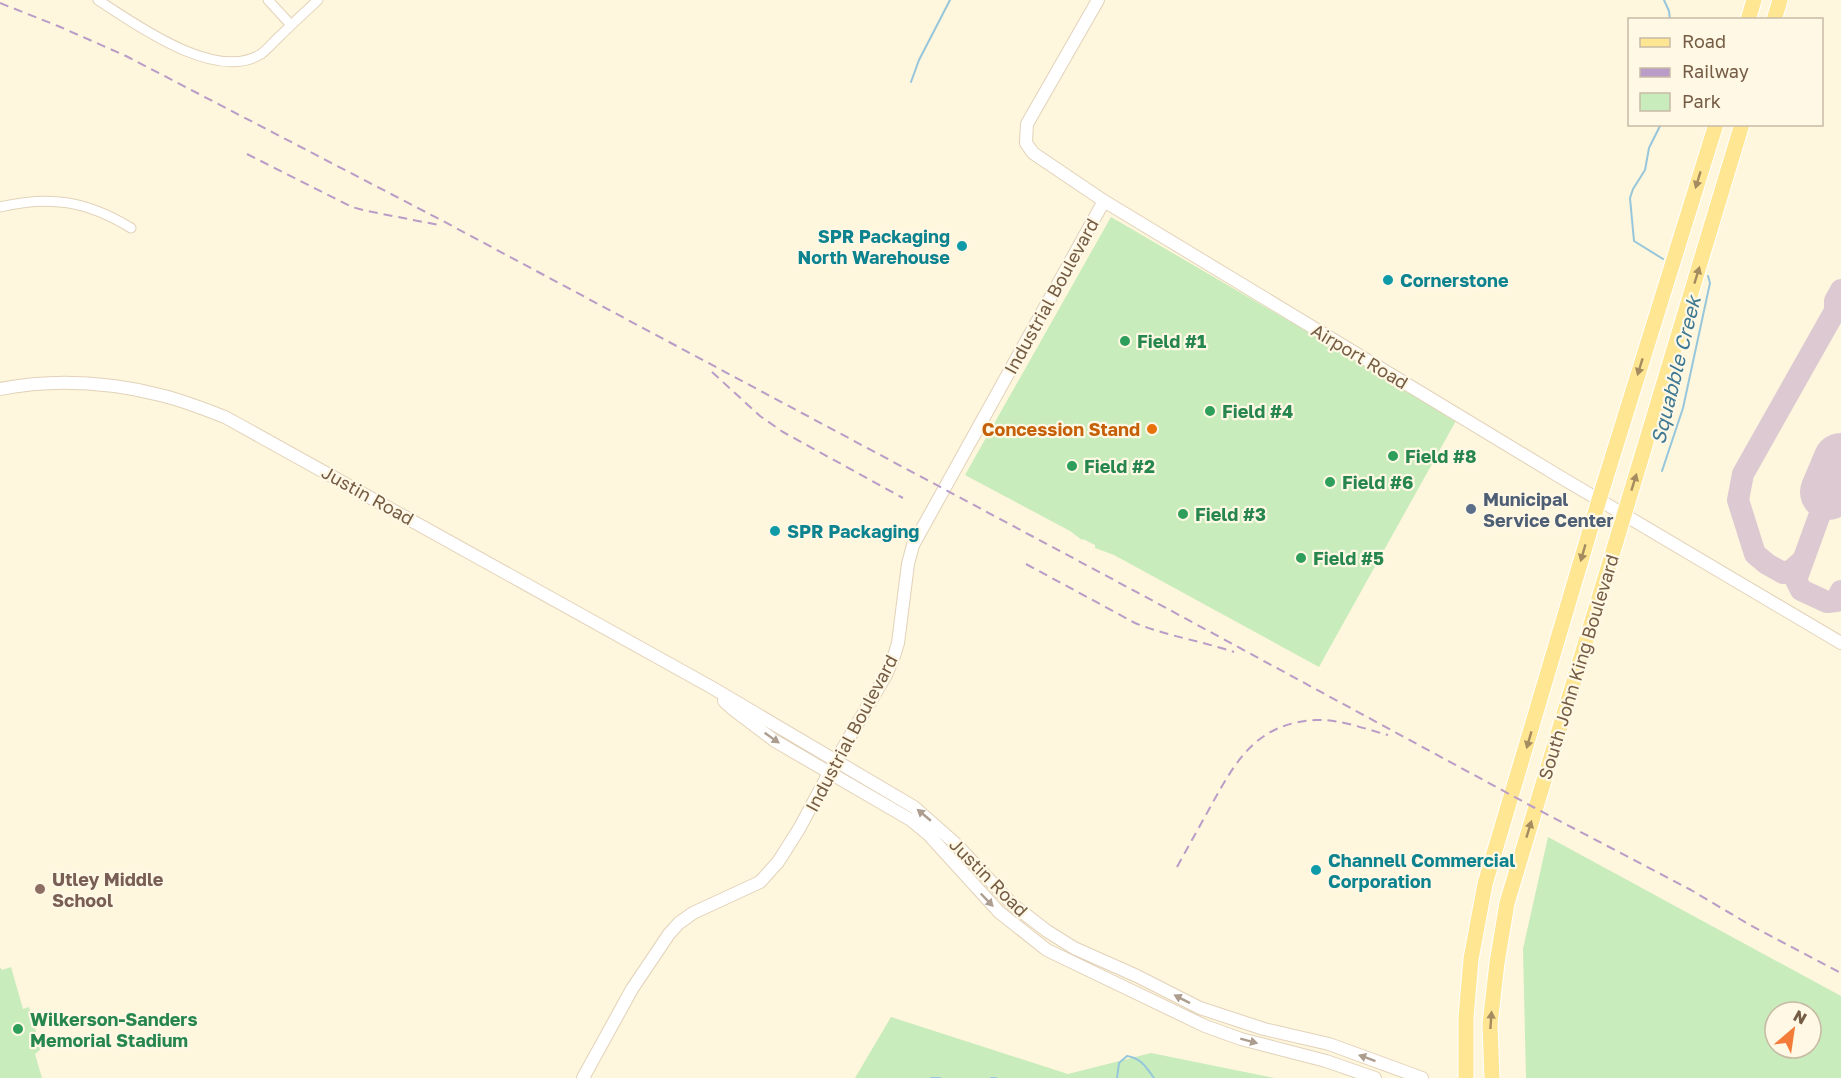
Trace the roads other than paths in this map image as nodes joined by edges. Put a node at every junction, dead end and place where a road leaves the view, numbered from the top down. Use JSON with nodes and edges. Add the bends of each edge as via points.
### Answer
{"nodes":[{"id":1,"x":98,"y":0,"type":"edge"},
{"id":2,"x":268,"y":0,"type":"edge"},
{"id":3,"x":318,"y":0,"type":"edge"},
{"id":4,"x":1098,"y":0,"type":"edge"},
{"id":5,"x":1754,"y":0,"type":"edge"},
{"id":6,"x":1780,"y":0,"type":"edge"},
{"id":7,"x":1749,"y":18,"type":"edge"},
{"id":8,"x":1775,"y":18,"type":"edge"},
{"id":9,"x":291,"y":25,"type":"junction"},
{"id":10,"x":1715,"y":126,"type":"edge"},
{"id":11,"x":1741,"y":126,"type":"edge"},
{"id":12,"x":1104,"y":201,"type":"junction"},
{"id":13,"x":0,"y":207,"type":"edge"},
{"id":14,"x":130,"y":228,"type":"dead end"},
{"id":15,"x":0,"y":389,"type":"edge"},
{"id":16,"x":1599,"y":500,"type":"junction"},
{"id":17,"x":1624,"y":514,"type":"junction"},
{"id":18,"x":1841,"y":643,"type":"edge"},
{"id":19,"x":711,"y":687,"type":"junction"},
{"id":20,"x":836,"y":760,"type":"junction"},
{"id":21,"x":829,"y":772,"type":"junction"},
{"id":22,"x":957,"y":844,"type":"junction"},
{"id":23,"x":946,"y":854,"type":"junction"},
{"id":24,"x":583,"y":1078,"type":"edge"},
{"id":25,"x":1375,"y":1078,"type":"edge"},
{"id":26,"x":1422,"y":1078,"type":"edge"},
{"id":27,"x":1466,"y":1078,"type":"edge"},
{"id":28,"x":1492,"y":1078,"type":"edge"}],
"edges":[{"from":1,"to":9,"type":"street","via":[[182,49],[225,62],[245,61],[261,54]]},
{"from":2,"to":9,"type":"street"},
{"from":3,"to":9,"type":"street"},
{"from":4,"to":12,"type":"street","name":"Airport Road","via":[[1027,124],[1026,143],[1041,160]]},
{"from":5,"to":7,"type":"main road"},
{"from":6,"to":8,"type":"main road"},
{"from":10,"to":16,"type":"main road","name":"South John King Boulevard","one_way":true},
{"from":17,"to":11,"type":"main road","name":"South John King Boulevard","one_way":true},
{"from":12,"to":16,"type":"street","name":"Airport Road"},
{"from":12,"to":20,"type":"street","name":"Industrial Boulevard","via":[[913,545],[894,656]]},
{"from":13,"to":14,"type":"street","via":[[48,200],[69,202],[98,210]]},
{"from":15,"to":19,"type":"street","name":"Justin Road","via":[[66,382],[135,390],[225,417]]},
{"from":16,"to":17,"type":"street","name":"Airport Road"},
{"from":16,"to":27,"type":"main road","name":"South John King Boulevard","one_way":true,"via":[[1485,884],[1471,959]]},
{"from":17,"to":18,"type":"street","name":"Airport Road"},
{"from":28,"to":17,"type":"main road","name":"South John King Boulevard","one_way":true,"via":[[1490,1024],[1507,903]]},
{"from":19,"to":20,"type":"street","name":"Justin Road"},
{"from":19,"to":21,"type":"street","name":"Justin Road","one_way":true,"via":[[775,741]]},
{"from":20,"to":21,"type":"street","name":"Industrial Boulevard"},
{"from":22,"to":20,"type":"street","name":"Justin Road","one_way":true,"via":[[914,807]]},
{"from":21,"to":23,"type":"street","name":"Justin Road","via":[[911,820]]},
{"from":21,"to":24,"type":"street","name":"Industrial Boulevard","via":[[799,830],[760,882],[693,913],[661,943]]},
{"from":22,"to":23,"type":"street"},
{"from":26,"to":22,"type":"street","name":"Justin Road","one_way":true,"via":[[1329,1044],[1264,1029],[1200,1008],[1074,948],[1012,904]]},
{"from":23,"to":25,"type":"street","name":"Justin Road","one_way":true,"via":[[999,912],[1047,950],[1068,961],[1205,1026]]}]}
